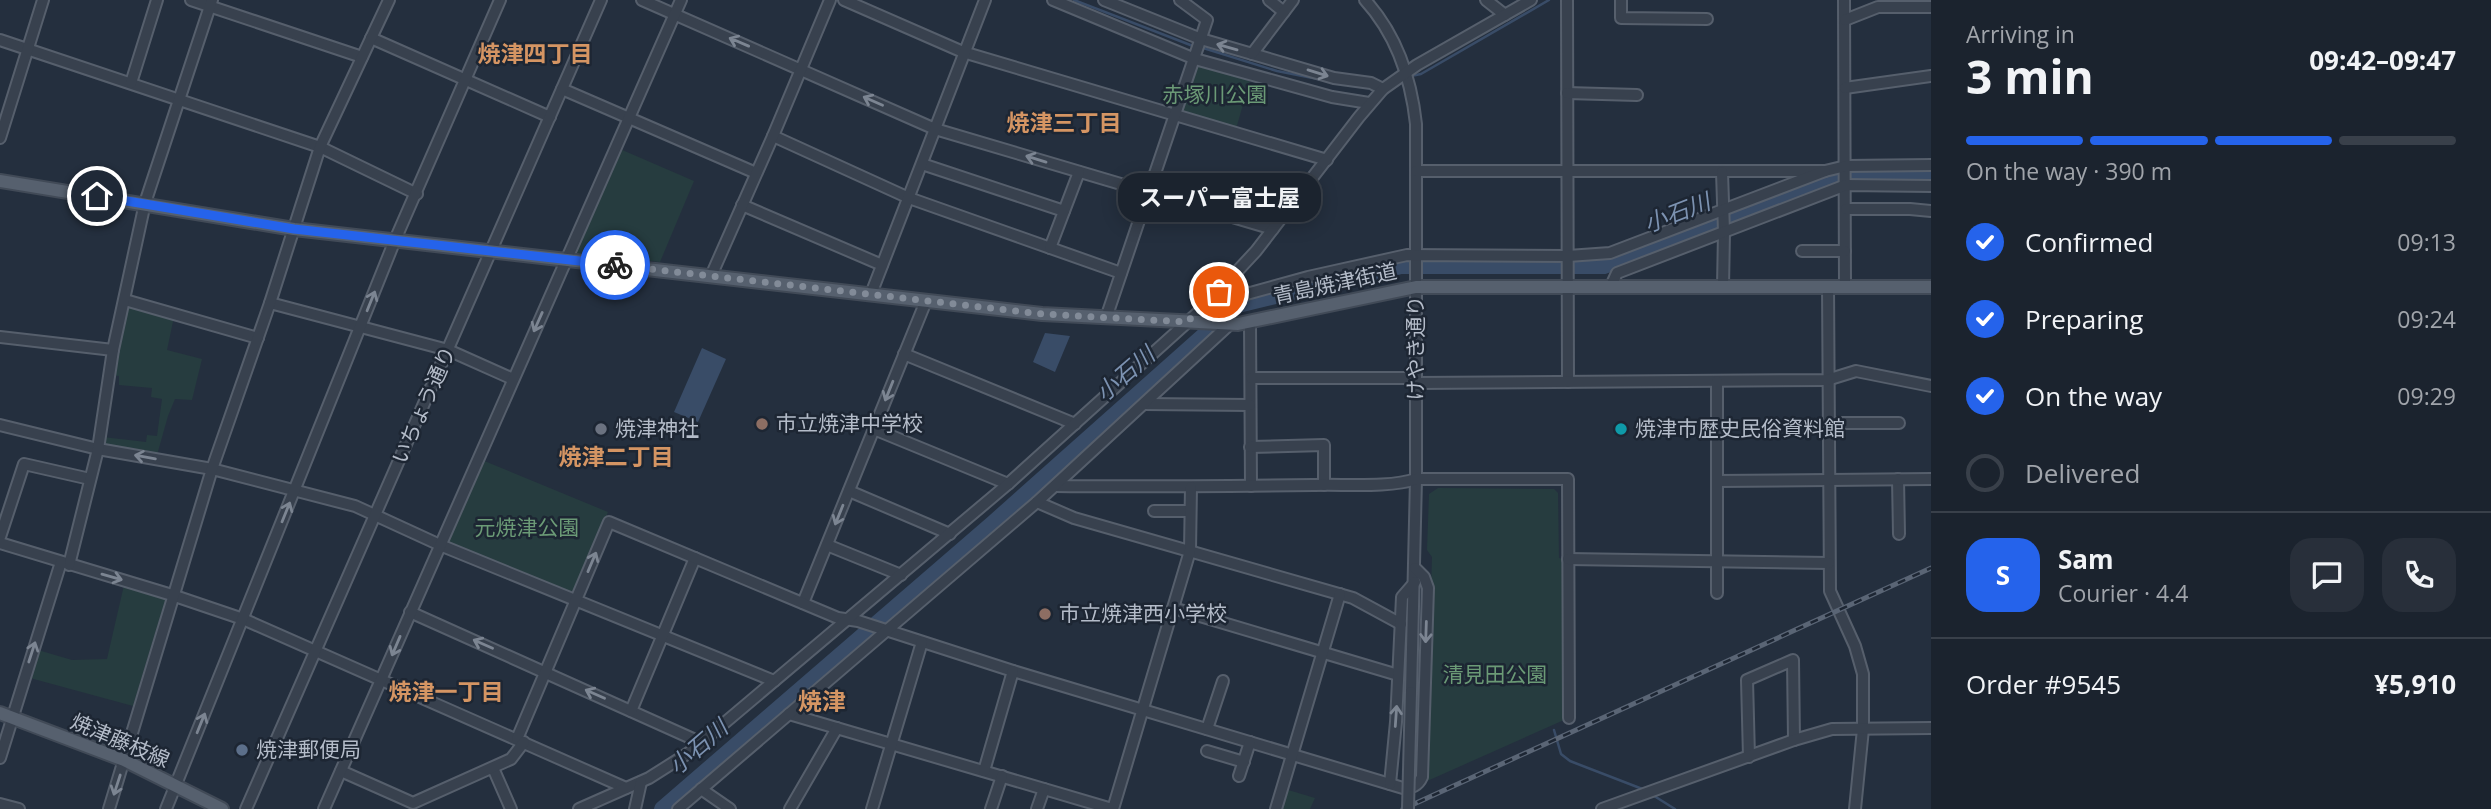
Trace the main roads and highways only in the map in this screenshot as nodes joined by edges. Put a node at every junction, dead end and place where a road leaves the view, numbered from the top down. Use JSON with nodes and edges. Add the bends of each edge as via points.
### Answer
{"nodes":[{"id":1,"x":0,"y":181,"type":"edge"},
{"id":2,"x":1931,"y":286,"type":"edge"},
{"id":3,"x":5,"y":715,"type":"edge"},
{"id":4,"x":222,"y":809,"type":"edge"}],
"edges":[{"from":1,"to":2,"type":"main road","name":"青島焼津街道","via":[[294,229],[1106,318],[1250,323],[1416,280],[1567,280],[1611,286]]},
{"from":3,"to":4,"type":"main road","name":"焼津藤枝線","via":[[124,760]]}]}
